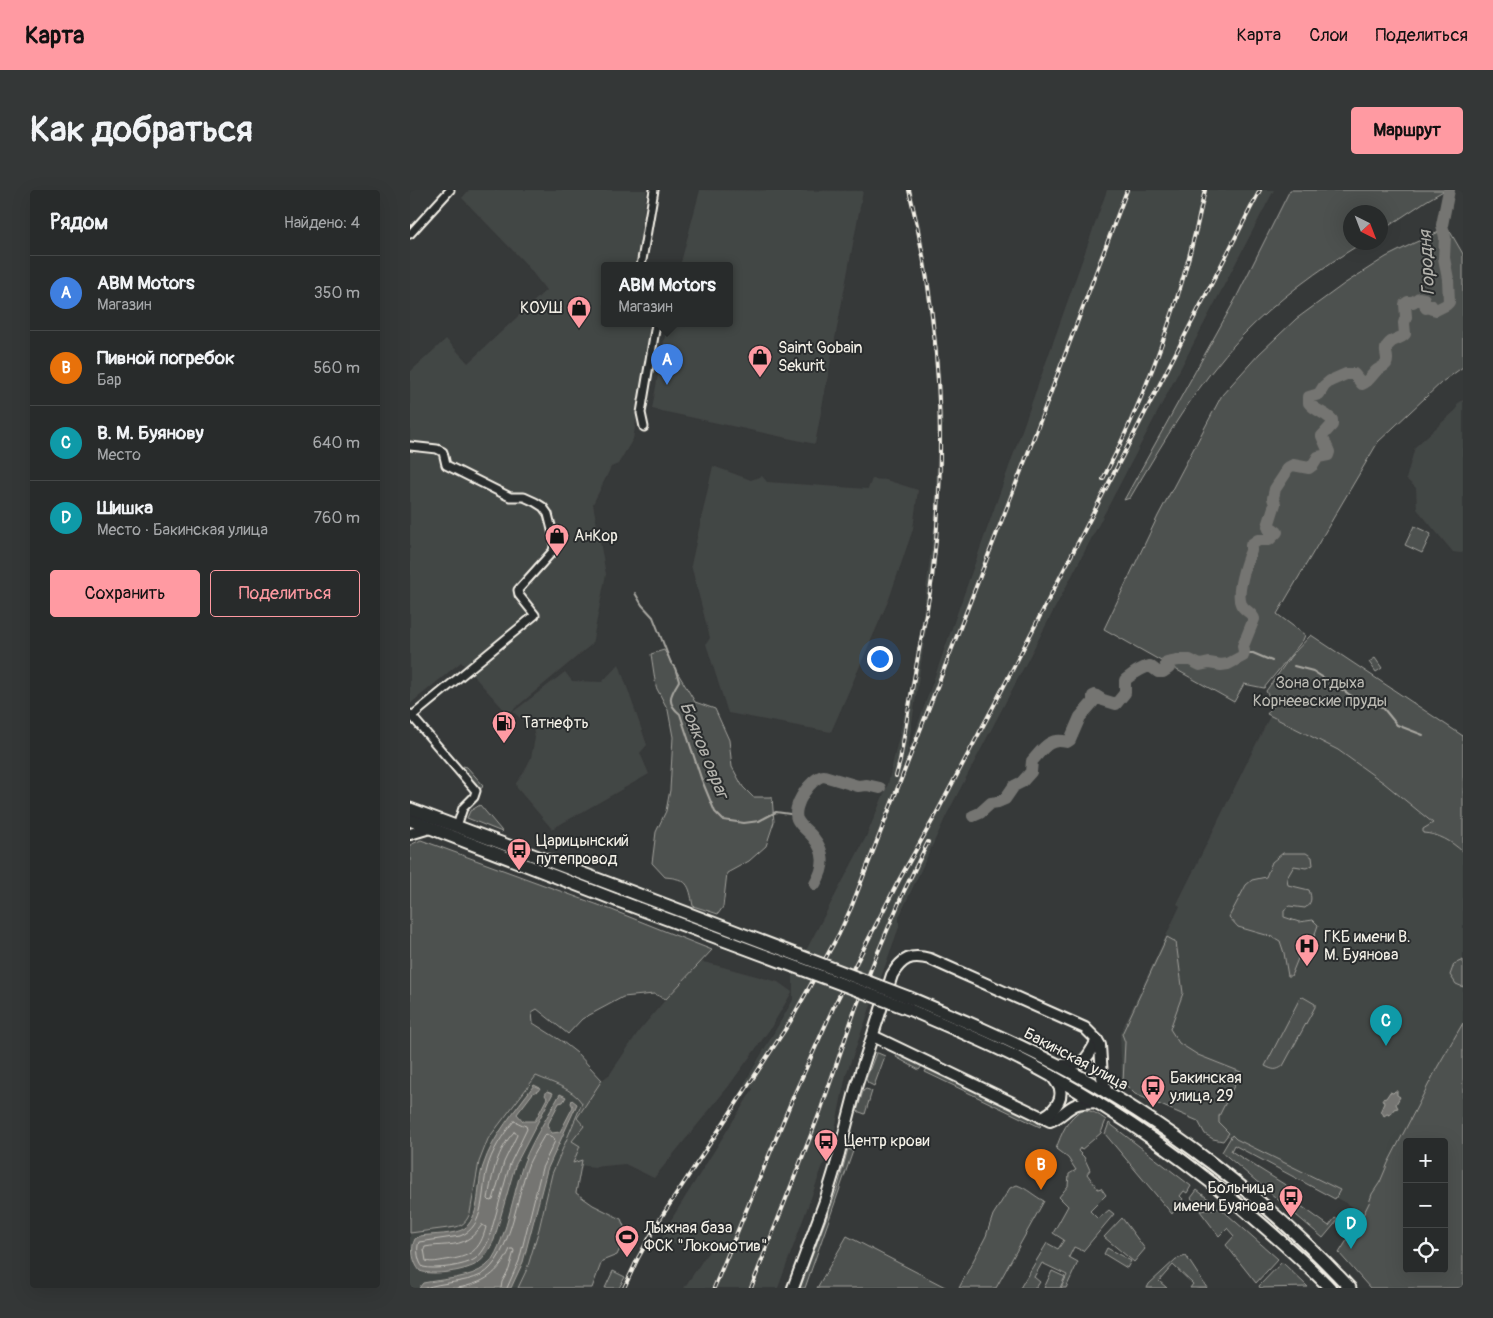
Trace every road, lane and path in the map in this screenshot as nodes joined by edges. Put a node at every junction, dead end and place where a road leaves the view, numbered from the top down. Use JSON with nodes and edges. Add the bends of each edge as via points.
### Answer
{"nodes":[{"id":1,"x":450,"y":190,"type":"edge"},
{"id":2,"x":654,"y":190,"type":"edge"},
{"id":3,"x":410,"y":234,"type":"edge"},
{"id":4,"x":642,"y":262,"type":"edge"},
{"id":5,"x":655,"y":327,"type":"edge"},
{"id":6,"x":644,"y":427,"type":"dead end"},
{"id":7,"x":410,"y":446,"type":"edge"},
{"id":8,"x":411,"y":715,"type":"edge"},
{"id":9,"x":410,"y":809,"type":"edge"},
{"id":10,"x":410,"y":820,"type":"edge"},
{"id":11,"x":457,"y":826,"type":"junction"},
{"id":12,"x":430,"y":828,"type":"junction"},
{"id":13,"x":410,"y":834,"type":"edge"},
{"id":14,"x":908,"y":1003,"type":"junction"},
{"id":15,"x":872,"y":1036,"type":"junction"},
{"id":16,"x":1097,"y":1040,"type":"junction"},
{"id":17,"x":1059,"y":1065,"type":"junction"},
{"id":18,"x":1050,"y":1074,"type":"junction"},
{"id":19,"x":1107,"y":1093,"type":"junction"},
{"id":20,"x":1097,"y":1102,"type":"junction"},
{"id":21,"x":1041,"y":1117,"type":"junction"},
{"id":22,"x":793,"y":1288,"type":"edge"},
{"id":23,"x":1330,"y":1288,"type":"edge"},
{"id":24,"x":1350,"y":1288,"type":"edge"}],
"edges":[{"from":1,"to":3,"type":"street"},
{"from":2,"to":4,"type":"street"},
{"from":5,"to":6,"type":"street","via":[[641,413]]},
{"from":7,"to":8,"type":"street","via":[[437,449],[443,452],[446,465],[510,497],[524,497],[543,507],[555,542],[553,551],[518,590],[535,615]]},
{"from":8,"to":11,"type":"street","via":[[476,791],[463,808]]},
{"from":9,"to":11,"type":"main road"},
{"from":10,"to":12,"type":"main road"},
{"from":11,"to":14,"type":"main road","bridge":true},
{"from":12,"to":13,"type":"main road"},
{"from":12,"to":14,"type":"main road","bridge":true,"via":[[616,900]]},
{"from":14,"to":17,"type":"main road","name":"Бакинская улица","via":[[986,1031]]},
{"from":14,"to":18,"type":"main road","name":"Бакинская улица"},
{"from":15,"to":16,"type":"main road","via":[[892,975],[897,966],[913,956],[930,959],[1085,1028]]},
{"from":15,"to":21,"type":"main road"},
{"from":15,"to":22,"type":"main road","via":[[829,1188]]},
{"from":16,"to":17,"type":"main road","via":[[1082,1063]]},
{"from":16,"to":19,"type":"main road"},
{"from":17,"to":19,"type":"main road","name":"Бакинская улица"},
{"from":18,"to":20,"type":"main road","name":"Бакинская улица"},
{"from":18,"to":21,"type":"main road","via":[[1060,1089],[1059,1100],[1049,1113]]},
{"from":19,"to":24,"type":"main road","name":"Бакинская улица","via":[[1166,1130],[1227,1176],[1283,1223]]},
{"from":20,"to":21,"type":"main road","via":[[1075,1105],[1050,1121]]},
{"from":20,"to":23,"type":"main road","name":"Бакинская улица","via":[[1204,1176]]}]}
